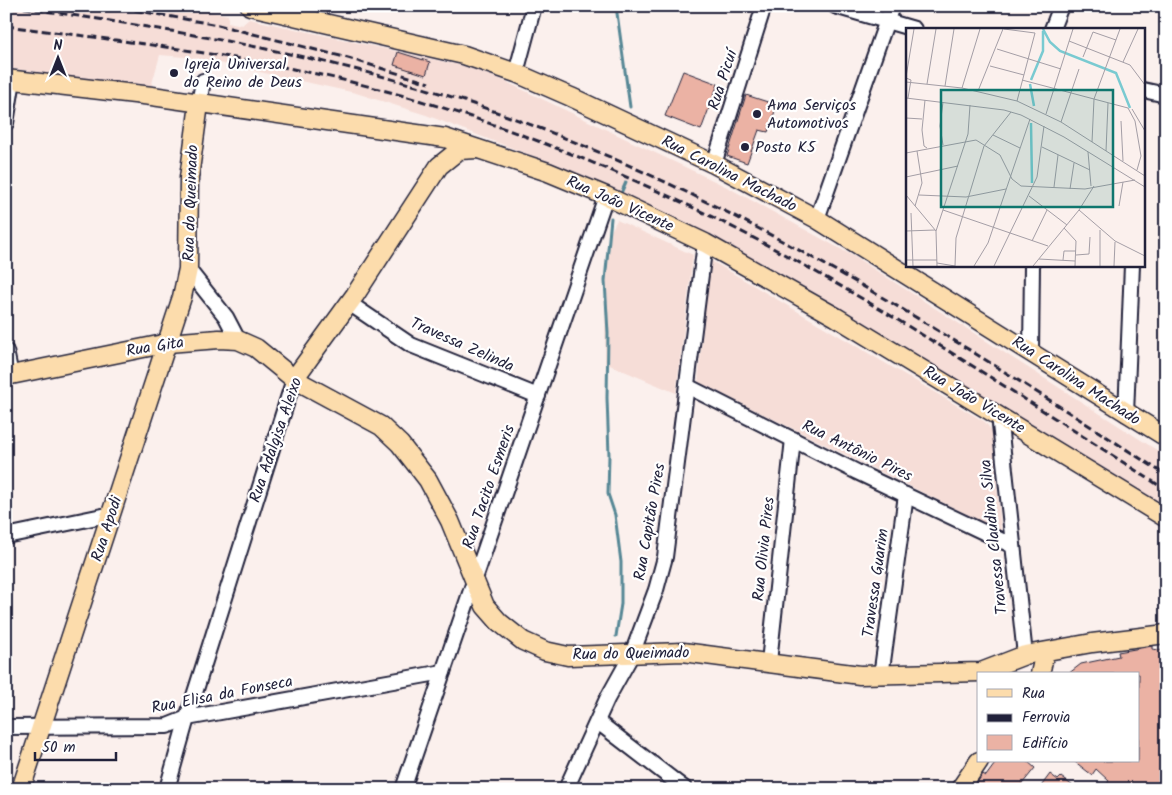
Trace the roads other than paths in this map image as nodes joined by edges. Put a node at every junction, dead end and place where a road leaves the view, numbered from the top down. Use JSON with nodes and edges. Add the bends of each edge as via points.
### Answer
{"nodes":[{"id":1,"x":253,"y":6,"type":"edge"},
{"id":2,"x":534,"y":6,"type":"edge"},
{"id":3,"x":764,"y":6,"type":"edge"},
{"id":4,"x":835,"y":6,"type":"edge"},
{"id":5,"x":892,"y":6,"type":"edge"},
{"id":6,"x":1060,"y":6,"type":"edge"},
{"id":7,"x":886,"y":22,"type":"junction"},
{"id":8,"x":910,"y":28,"type":"edge"},
{"id":9,"x":1052,"y":28,"type":"edge"},
{"id":10,"x":516,"y":73,"type":"junction"},
{"id":11,"x":10,"y":79,"type":"edge"},
{"id":12,"x":203,"y":81,"type":"dead end"},
{"id":13,"x":1144,"y":90,"type":"edge"},
{"id":14,"x":1166,"y":95,"type":"edge"},
{"id":15,"x":199,"y":104,"type":"junction"},
{"id":16,"x":6,"y":123,"type":"edge"},
{"id":17,"x":429,"y":135,"type":"junction"},
{"id":18,"x":477,"y":149,"type":"junction"},
{"id":19,"x":714,"y":164,"type":"junction"},
{"id":20,"x":439,"y":166,"type":"junction"},
{"id":21,"x":606,"y":196,"type":"junction"},
{"id":22,"x":816,"y":219,"type":"junction"},
{"id":23,"x":705,"y":243,"type":"junction"},
{"id":24,"x":1032,"y":266,"type":"edge"},
{"id":25,"x":1132,"y":266,"type":"edge"},
{"id":26,"x":188,"y":269,"type":"junction"},
{"id":27,"x":349,"y":303,"type":"junction"},
{"id":28,"x":238,"y":340,"type":"junction"},
{"id":29,"x":168,"y":343,"type":"junction"},
{"id":30,"x":6,"y":351,"type":"edge"},
{"id":31,"x":1030,"y":352,"type":"junction"},
{"id":32,"x":8,"y":375,"type":"edge"},
{"id":33,"x":294,"y":379,"type":"junction"},
{"id":34,"x":687,"y":386,"type":"junction"},
{"id":35,"x":538,"y":396,"type":"junction"},
{"id":36,"x":1126,"y":414,"type":"junction"},
{"id":37,"x":999,"y":415,"type":"junction"},
{"id":38,"x":1166,"y":437,"type":"edge"},
{"id":39,"x":793,"y":439,"type":"junction"},
{"id":40,"x":906,"y":495,"type":"junction"},
{"id":41,"x":112,"y":514,"type":"junction"},
{"id":42,"x":1166,"y":518,"type":"edge"},
{"id":43,"x":6,"y":536,"type":"edge"},
{"id":44,"x":1013,"y":546,"type":"junction"},
{"id":45,"x":475,"y":581,"type":"junction"},
{"id":46,"x":1166,"y":634,"type":"edge"},
{"id":47,"x":1045,"y":652,"type":"junction"},
{"id":48,"x":632,"y":654,"type":"junction"},
{"id":49,"x":1025,"y":655,"type":"junction"},
{"id":50,"x":769,"y":662,"type":"junction"},
{"id":51,"x":443,"y":672,"type":"junction"},
{"id":52,"x":990,"y":672,"type":"edge"},
{"id":53,"x":1040,"y":672,"type":"edge"},
{"id":54,"x":977,"y":673,"type":"edge"},
{"id":55,"x":881,"y":676,"type":"junction"},
{"id":56,"x":187,"y":718,"type":"junction"},
{"id":57,"x":598,"y":722,"type":"junction"},
{"id":58,"x":6,"y":727,"type":"edge"},
{"id":59,"x":42,"y":729,"type":"junction"},
{"id":60,"x":978,"y":762,"type":"edge"},
{"id":61,"x":21,"y":789,"type":"edge"},
{"id":62,"x":167,"y":789,"type":"edge"},
{"id":63,"x":403,"y":789,"type":"edge"},
{"id":64,"x":566,"y":789,"type":"edge"},
{"id":65,"x":685,"y":789,"type":"edge"},
{"id":66,"x":960,"y":789,"type":"edge"}],
"edges":[{"from":1,"to":10,"type":"main road","name":"Rua Carolina Machado","via":[[464,55]]},
{"from":2,"to":10,"type":"street"},
{"from":3,"to":19,"type":"street","name":"Rua Picuí"},
{"from":4,"to":7,"type":"street"},
{"from":5,"to":7,"type":"street"},
{"from":6,"to":9,"type":"street"},
{"from":7,"to":8,"type":"street"},
{"from":7,"to":22,"type":"street"},
{"from":10,"to":19,"type":"main road","name":"Rua Carolina Machado"},
{"from":11,"to":15,"type":"main road","name":"Rua João Vicente"},
{"from":11,"to":16,"type":"street"},
{"from":12,"to":15,"type":"street","name":"Rua do Queimado"},
{"from":13,"to":14,"type":"street"},
{"from":15,"to":17,"type":"main road","name":"Rua João Vicente"},
{"from":15,"to":26,"type":"main road","name":"Rua do Queimado","via":[[189,178]]},
{"from":17,"to":18,"type":"main road","name":"Rua João Vicente"},
{"from":17,"to":20,"type":"main road","via":[[439,148]]},
{"from":18,"to":20,"type":"main road","name":"Rua Adalgisa Aleixo","via":[[459,150]]},
{"from":18,"to":21,"type":"main road","name":"Rua João Vicente","via":[[548,172]]},
{"from":19,"to":22,"type":"main road","name":"Rua Carolina Machado"},
{"from":20,"to":27,"type":"main road","name":"Rua Adalgisa Aleixo"},
{"from":21,"to":23,"type":"main road","name":"Rua João Vicente"},
{"from":21,"to":35,"type":"street","name":"Rua Tacito Esmeris"},
{"from":22,"to":31,"type":"main road","name":"Rua Carolina Machado"},
{"from":23,"to":34,"type":"street","name":"Rua Capitão Pires"},
{"from":23,"to":37,"type":"main road","name":"Rua João Vicente"},
{"from":24,"to":31,"type":"street"},
{"from":25,"to":36,"type":"street"},
{"from":26,"to":28,"type":"street","name":"Rua do Queimado","via":[[226,318]]},
{"from":26,"to":29,"type":"main road","name":"Rua Apodi"},
{"from":27,"to":33,"type":"main road","name":"Rua Adalgisa Aleixo"},
{"from":27,"to":35,"type":"street","name":"Travessa Zelinda","via":[[411,345]]},
{"from":28,"to":29,"type":"main road","name":"Rua Gita"},
{"from":28,"to":33,"type":"main road","name":"Rua Gita","via":[[256,348]]},
{"from":29,"to":32,"type":"main road","name":"Rua Gita"},
{"from":29,"to":41,"type":"main road","name":"Rua Apodi"},
{"from":30,"to":32,"type":"street"},
{"from":31,"to":36,"type":"main road","name":"Rua Carolina Machado"},
{"from":33,"to":45,"type":"main road","name":"Rua do Queimado","via":[[380,426],[400,444],[428,480],[450,521]]},
{"from":33,"to":56,"type":"street","name":"Rua Adalgisa Aleixo"},
{"from":34,"to":39,"type":"street","name":"Rua Antônio Pires"},
{"from":34,"to":48,"type":"street","name":"Rua Capitão Pires","via":[[665,557]]},
{"from":35,"to":45,"type":"street","name":"Rua Tacito Esmeris"},
{"from":36,"to":38,"type":"main road","name":"Rua Carolina Machado"},
{"from":37,"to":42,"type":"main road","name":"Rua João Vicente"},
{"from":37,"to":44,"type":"street","name":"Travessa Claudino Silva"},
{"from":39,"to":40,"type":"street","name":"Rua Antônio Pires"},
{"from":39,"to":50,"type":"street","name":"Rua Olivia Pires"},
{"from":40,"to":44,"type":"street","name":"Rua Antônio Pires"},
{"from":40,"to":55,"type":"street","name":"Travessa Guarim"},
{"from":41,"to":43,"type":"street"},
{"from":41,"to":59,"type":"main road","name":"Rua Apodi"},
{"from":44,"to":49,"type":"street","name":"Travessa Claudino Silva"},
{"from":45,"to":48,"type":"main road","name":"Rua do Queimado","via":[[485,606],[523,641],[568,656]]},
{"from":45,"to":51,"type":"street","name":"Rua Tacito Esmeris"},
{"from":46,"to":47,"type":"main road","name":"Rua do Queimado"},
{"from":47,"to":49,"type":"main road","name":"Rua do Queimado"},
{"from":47,"to":53,"type":"main road"},
{"from":48,"to":50,"type":"main road","name":"Rua do Queimado","via":[[683,652]]},
{"from":48,"to":57,"type":"street","name":"Rua Capitão Pires"},
{"from":49,"to":52,"type":"main road","name":"Rua do Queimado"},
{"from":50,"to":55,"type":"main road","name":"Rua do Queimado"},
{"from":51,"to":56,"type":"street","name":"Rua Elisa da Fonseca"},
{"from":51,"to":63,"type":"street","name":"Rua Tacito Esmeris"},
{"from":54,"to":55,"type":"main road","name":"Rua do Queimado"},
{"from":56,"to":59,"type":"street","name":"Rua Elisa da Fonseca","via":[[167,726]]},
{"from":56,"to":62,"type":"street","name":"Rua Adalgisa Aleixo"},
{"from":57,"to":64,"type":"street","name":"Rua Capitão Pires"},
{"from":57,"to":65,"type":"street"},
{"from":58,"to":59,"type":"street","name":"Rua Elisa da Fonseca"},
{"from":59,"to":61,"type":"main road","name":"Rua Apodi"},
{"from":60,"to":66,"type":"main road"}]}
